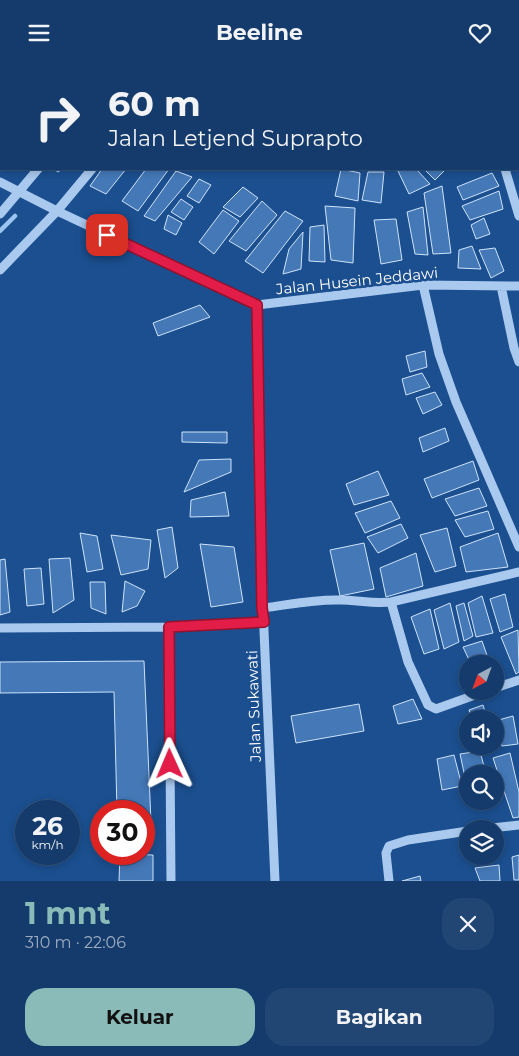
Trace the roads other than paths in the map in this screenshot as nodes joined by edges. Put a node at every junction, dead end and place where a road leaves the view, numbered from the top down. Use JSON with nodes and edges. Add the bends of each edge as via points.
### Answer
{"nodes":[{"id":1,"x":37,"y":170,"type":"edge"},
{"id":2,"x":91,"y":170,"type":"edge"},
{"id":3,"x":505,"y":170,"type":"edge"},
{"id":4,"x":0,"y":181,"type":"edge"},
{"id":5,"x":21,"y":192,"type":"junction"},
{"id":6,"x":57,"y":211,"type":"junction"},
{"id":7,"x":0,"y":214,"type":"edge"},
{"id":8,"x":519,"y":216,"type":"edge"},
{"id":9,"x":0,"y":270,"type":"edge"},
{"id":10,"x":423,"y":285,"type":"junction"},
{"id":11,"x":501,"y":286,"type":"junction"},
{"id":12,"x":519,"y":286,"type":"edge"},
{"id":13,"x":257,"y":305,"type":"junction"},
{"id":14,"x":519,"y":362,"type":"edge"},
{"id":15,"x":519,"y":547,"type":"edge"},
{"id":16,"x":519,"y":571,"type":"edge"},
{"id":17,"x":390,"y":602,"type":"junction"},
{"id":18,"x":262,"y":608,"type":"junction"},
{"id":19,"x":264,"y":622,"type":"junction"},
{"id":20,"x":169,"y":627,"type":"junction"},
{"id":21,"x":0,"y":628,"type":"edge"},
{"id":22,"x":519,"y":680,"type":"edge"},
{"id":23,"x":504,"y":685,"type":"edge"},
{"id":24,"x":461,"y":700,"type":"edge"},
{"id":25,"x":519,"y":825,"type":"edge"},
{"id":26,"x":504,"y":827,"type":"edge"},
{"id":27,"x":459,"y":832,"type":"edge"},
{"id":28,"x":171,"y":881,"type":"edge"},
{"id":29,"x":275,"y":881,"type":"edge"},
{"id":30,"x":389,"y":881,"type":"edge"}],
"edges":[{"from":1,"to":5,"type":"street"},
{"from":2,"to":6,"type":"street"},
{"from":3,"to":8,"type":"street"},
{"from":4,"to":5,"type":"street"},
{"from":5,"to":6,"type":"street"},
{"from":5,"to":7,"type":"street"},
{"from":6,"to":9,"type":"street"},
{"from":6,"to":13,"type":"street"},
{"from":10,"to":11,"type":"street","name":"Jalan Husein Jeddawi"},
{"from":10,"to":13,"type":"street","name":"Jalan Husein Jeddawi"},
{"from":10,"to":15,"type":"street","via":[[439,354],[456,402]]},
{"from":11,"to":12,"type":"street","name":"Jalan Husein Jeddawi"},
{"from":11,"to":14,"type":"street"},
{"from":13,"to":18,"type":"street","name":"Jalan Sukawati"},
{"from":16,"to":17,"type":"street"},
{"from":17,"to":18,"type":"street","via":[[330,600]]},
{"from":17,"to":24,"type":"street","via":[[408,662],[428,705],[436,709]]},
{"from":18,"to":19,"type":"street","name":"Jalan Sukawati"},
{"from":19,"to":20,"type":"street"},
{"from":19,"to":29,"type":"street","name":"Jalan Sukawati"},
{"from":20,"to":21,"type":"street"},
{"from":20,"to":28,"type":"street"},
{"from":22,"to":23,"type":"street"},
{"from":25,"to":26,"type":"street"},
{"from":27,"to":30,"type":"street","via":[[389,846],[386,853]]}]}
